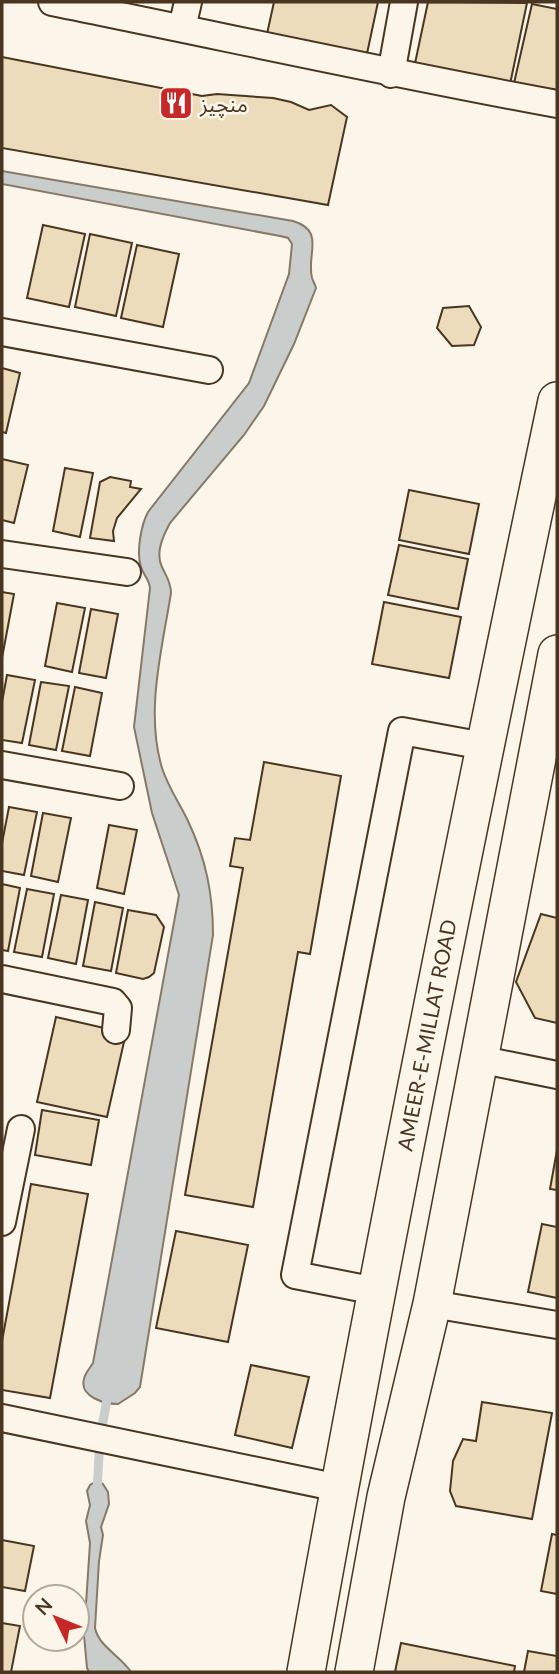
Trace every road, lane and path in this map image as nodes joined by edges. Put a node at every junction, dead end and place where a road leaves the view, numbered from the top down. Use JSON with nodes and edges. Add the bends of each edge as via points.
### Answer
{"nodes":[{"id":1,"x":52,"y":2,"type":"edge"},
{"id":2,"x":188,"y":2,"type":"edge"},
{"id":3,"x":404,"y":2,"type":"edge"},
{"id":4,"x":182,"y":28,"type":"junction"},
{"id":5,"x":391,"y":74,"type":"junction"},
{"id":6,"x":557,"y":104,"type":"edge"},
{"id":7,"x":2,"y":332,"type":"edge"},
{"id":8,"x":209,"y":370,"type":"dead end"},
{"id":9,"x":557,"y":401,"type":"edge"},
{"id":10,"x":2,"y":554,"type":"edge"},
{"id":11,"x":127,"y":572,"type":"dead end"},
{"id":12,"x":557,"y":654,"type":"edge"},
{"id":13,"x":484,"y":746,"type":"junction"},
{"id":14,"x":536,"y":757,"type":"junction"},
{"id":15,"x":2,"y":765,"type":"edge"},
{"id":16,"x":120,"y":786,"type":"dead end"},
{"id":17,"x":2,"y":979,"type":"edge"},
{"id":18,"x":116,"y":1030,"type":"dead end"},
{"id":19,"x":478,"y":1059,"type":"junction"},
{"id":20,"x":557,"y":1075,"type":"edge"},
{"id":21,"x":21,"y":1129,"type":"dead end"},
{"id":22,"x":2,"y":1222,"type":"edge"},
{"id":23,"x":376,"y":1291,"type":"junction"},
{"id":24,"x":432,"y":1304,"type":"junction"},
{"id":25,"x":557,"y":1325,"type":"edge"},
{"id":26,"x":2,"y":1418,"type":"edge"},
{"id":27,"x":339,"y":1488,"type":"junction"},
{"id":28,"x":386,"y":1497,"type":"junction"},
{"id":29,"x":306,"y":1672,"type":"edge"},
{"id":30,"x":354,"y":1672,"type":"edge"}],
"edges":[{"from":1,"to":4,"type":"street"},
{"from":2,"to":4,"type":"street"},
{"from":3,"to":5,"type":"street"},
{"from":4,"to":5,"type":"street"},
{"from":5,"to":6,"type":"street"},
{"from":7,"to":8,"type":"street"},
{"from":9,"to":13,"type":"main road","name":"AMEER-E-MILLAT ROAD"},
{"from":10,"to":11,"type":"street"},
{"from":12,"to":14,"type":"main road"},
{"from":13,"to":14,"type":"main road"},
{"from":13,"to":23,"type":"main road","name":"AMEER-E-MILLAT ROAD"},
{"from":13,"to":23,"type":"street","via":[[402,731],[295,1275]]},
{"from":14,"to":19,"type":"main road"},
{"from":15,"to":16,"type":"street"},
{"from":17,"to":18,"type":"street","via":[[113,1002],[118,1008]]},
{"from":19,"to":20,"type":"street"},
{"from":19,"to":24,"type":"main road"},
{"from":21,"to":22,"type":"street"},
{"from":23,"to":27,"type":"main road","name":"AMEER-E-MILLAT ROAD"},
{"from":24,"to":25,"type":"street"},
{"from":24,"to":28,"type":"main road"},
{"from":26,"to":27,"type":"street"},
{"from":27,"to":28,"type":"main road"},
{"from":27,"to":29,"type":"main road","name":"AMEER-E-MILLAT ROAD"},
{"from":28,"to":30,"type":"main road"}]}
